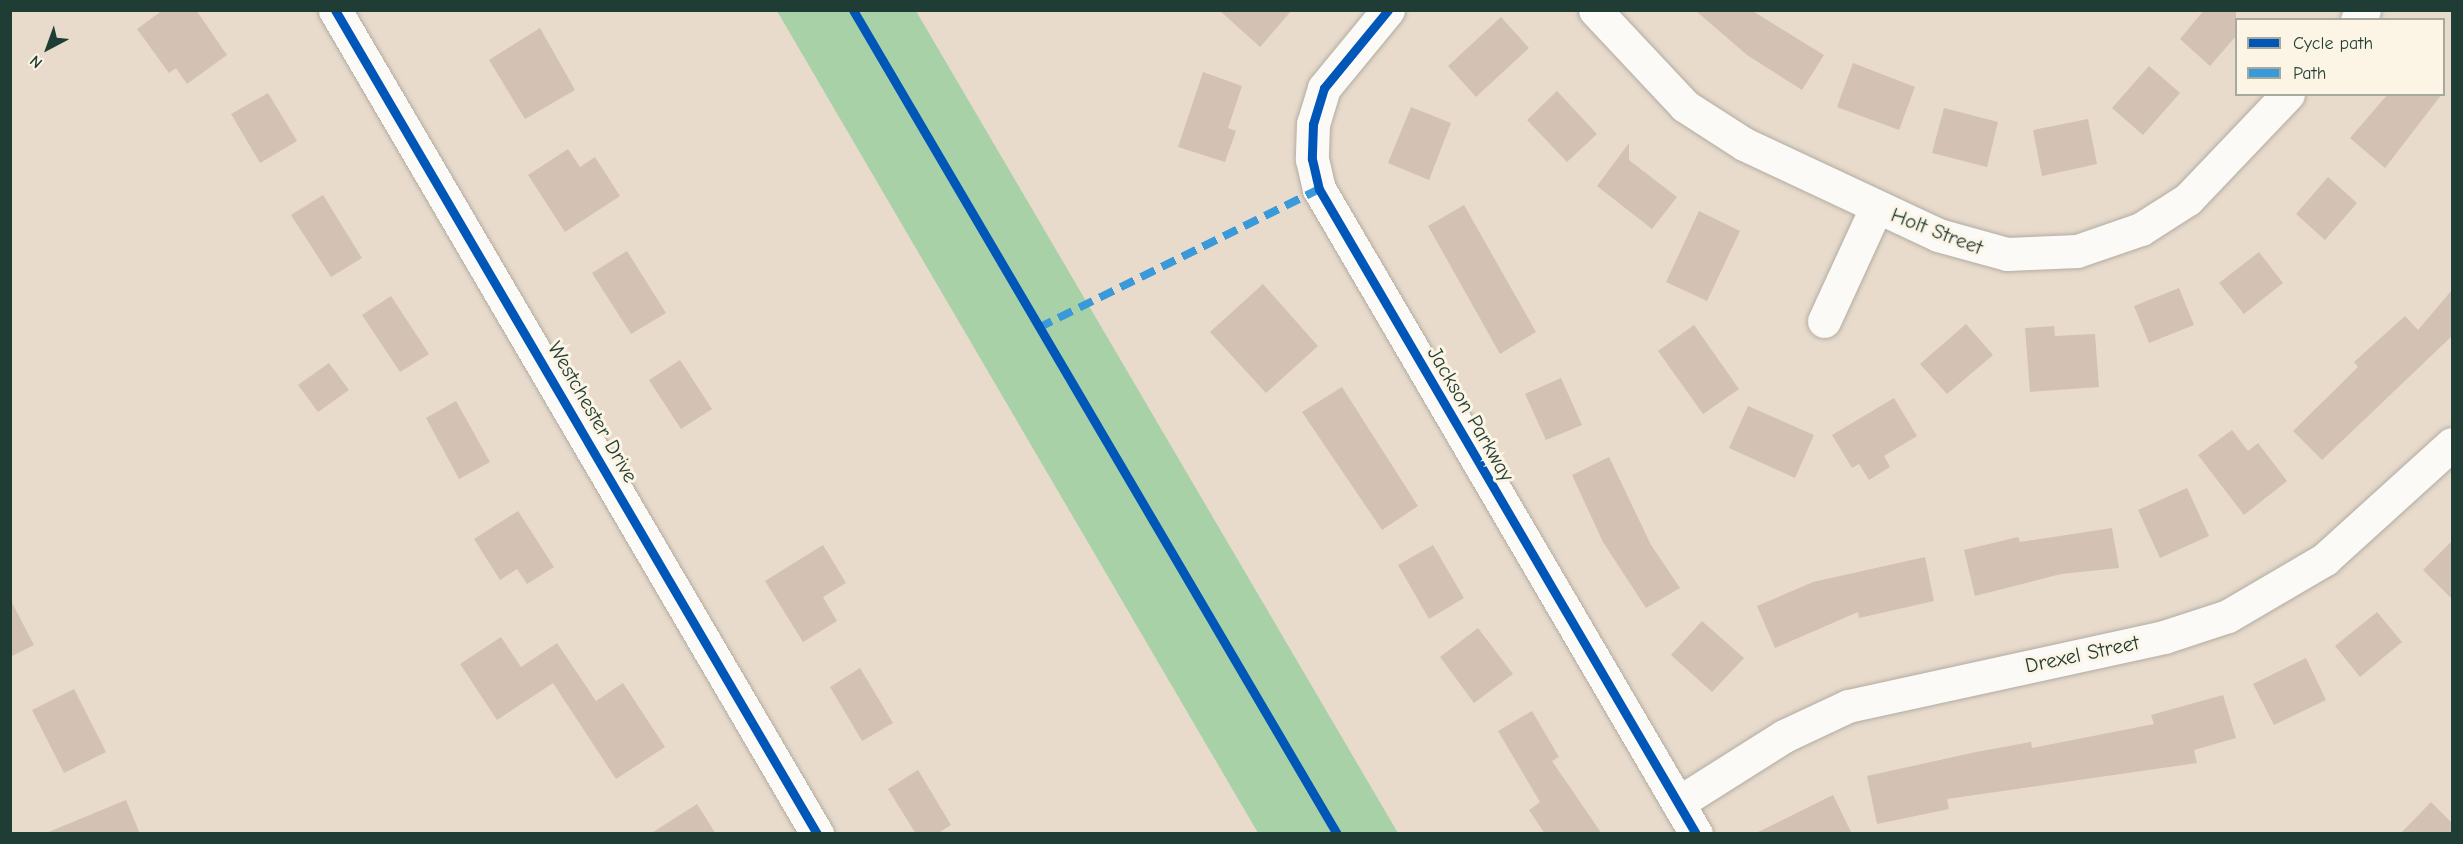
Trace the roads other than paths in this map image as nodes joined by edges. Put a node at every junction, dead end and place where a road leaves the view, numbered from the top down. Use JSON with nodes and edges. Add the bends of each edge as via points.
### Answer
{"nodes":[{"id":1,"x":336,"y":10,"type":"edge"},
{"id":2,"x":1388,"y":10,"type":"edge"},
{"id":3,"x":1595,"y":10,"type":"edge"},
{"id":4,"x":2286,"y":96,"type":"edge"},
{"id":5,"x":1876,"y":208,"type":"junction"},
{"id":6,"x":1824,"y":321,"type":"dead end"},
{"id":7,"x":2452,"y":444,"type":"edge"},
{"id":8,"x":1678,"y":803,"type":"junction"},
{"id":9,"x":817,"y":834,"type":"edge"},
{"id":10,"x":1696,"y":834,"type":"edge"}],
"edges":[{"from":1,"to":9,"type":"street","name":"Westchester Drive"},
{"from":2,"to":8,"type":"street","name":"Jackson Parkway","via":[[1324,88],[1313,124],[1312,159],[1319,189]]},
{"from":3,"to":5,"type":"street","name":"Holt Street","via":[[1685,106],[1744,144]]},
{"from":4,"to":5,"type":"street","name":"Holt Street","via":[[2188,199],[2116,240],[2077,251],[2007,254],[1938,235]]},
{"from":5,"to":6,"type":"street"},
{"from":7,"to":8,"type":"street","name":"Drexel Street","via":[[2325,559],[2228,616],[2164,638],[1848,706],[1784,736]]},
{"from":8,"to":10,"type":"street","name":"Jackson Parkway"}]}
